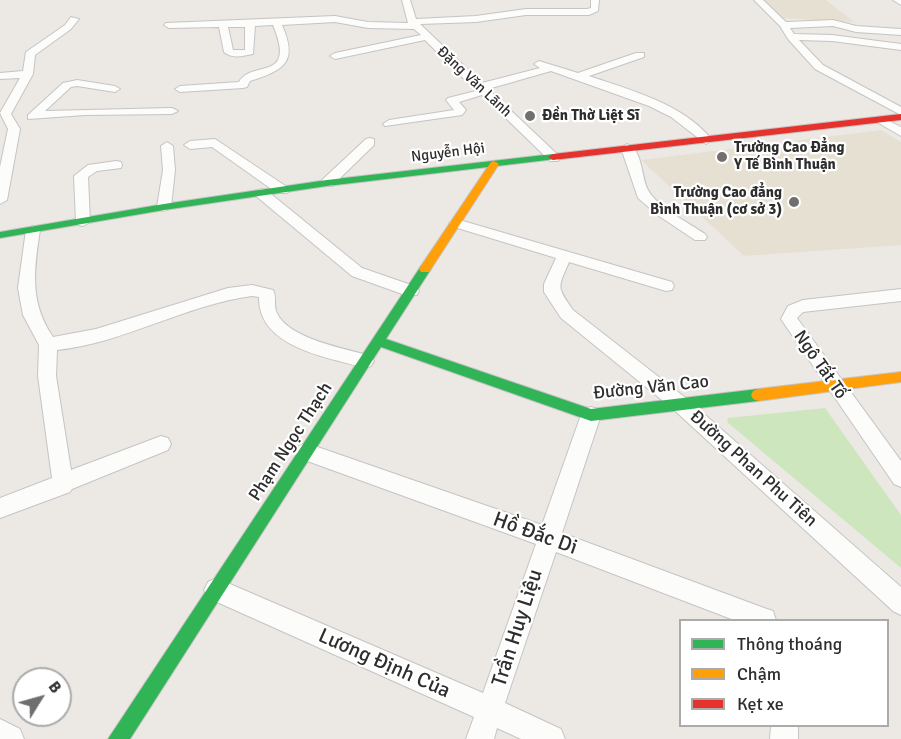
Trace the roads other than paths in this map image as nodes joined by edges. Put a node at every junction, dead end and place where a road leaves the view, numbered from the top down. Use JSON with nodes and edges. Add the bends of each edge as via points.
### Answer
{"nodes":[{"id":1,"x":406,"y":0,"type":"edge"},
{"id":2,"x":595,"y":0,"type":"edge"},
{"id":3,"x":758,"y":0,"type":"edge"},
{"id":4,"x":74,"y":19,"type":"dead end"},
{"id":5,"x":276,"y":22,"type":"junction"},
{"id":6,"x":223,"y":24,"type":"junction"},
{"id":7,"x":250,"y":24,"type":"junction"},
{"id":8,"x":413,"y":24,"type":"junction"},
{"id":9,"x":169,"y":25,"type":"dead end"},
{"id":10,"x":784,"y":25,"type":"junction"},
{"id":11,"x":901,"y":32,"type":"edge"},
{"id":12,"x":427,"y":37,"type":"junction"},
{"id":13,"x":790,"y":37,"type":"junction"},
{"id":14,"x":901,"y":47,"type":"edge"},
{"id":15,"x":640,"y":55,"type":"dead end"},
{"id":16,"x":335,"y":56,"type":"dead end"},
{"id":17,"x":28,"y":74,"type":"junction"},
{"id":18,"x":0,"y":75,"type":"edge"},
{"id":19,"x":578,"y":76,"type":"junction"},
{"id":20,"x":115,"y":89,"type":"dead end"},
{"id":21,"x":180,"y":89,"type":"dead end"},
{"id":22,"x":481,"y":90,"type":"junction"},
{"id":23,"x":676,"y":99,"type":"dead end"},
{"id":24,"x":654,"y":105,"type":"junction"},
{"id":25,"x":172,"y":111,"type":"dead end"},
{"id":26,"x":901,"y":112,"type":"edge"},
{"id":27,"x":33,"y":116,"type":"junction"},
{"id":28,"x":901,"y":117,"type":"edge"},
{"id":29,"x":881,"y":120,"type":"junction"},
{"id":30,"x":13,"y":123,"type":"junction"},
{"id":31,"x":389,"y":124,"type":"dead end"},
{"id":32,"x":901,"y":132,"type":"edge"},
{"id":33,"x":705,"y":140,"type":"junction"},
{"id":34,"x":370,"y":142,"type":"dead end"},
{"id":35,"x":190,"y":145,"type":"dead end"},
{"id":36,"x":167,"y":146,"type":"dead end"},
{"id":37,"x":627,"y":148,"type":"junction"},
{"id":38,"x":554,"y":158,"type":"junction"},
{"id":39,"x":494,"y":164,"type":"junction"},
{"id":40,"x":116,"y":165,"type":"dead end"},
{"id":41,"x":3,"y":169,"type":"edge"},
{"id":42,"x":327,"y":183,"type":"junction"},
{"id":43,"x":282,"y":190,"type":"junction"},
{"id":44,"x":261,"y":193,"type":"junction"},
{"id":45,"x":0,"y":200,"type":"edge"},
{"id":46,"x":165,"y":207,"type":"junction"},
{"id":47,"x":83,"y":222,"type":"junction"},
{"id":48,"x":456,"y":223,"type":"junction"},
{"id":49,"x":33,"y":230,"type":"junction"},
{"id":50,"x":0,"y":235,"type":"edge"},
{"id":51,"x":700,"y":237,"type":"dead end"},
{"id":52,"x":565,"y":255,"type":"junction"},
{"id":53,"x":666,"y":286,"type":"dead end"},
{"id":54,"x":411,"y":291,"type":"junction"},
{"id":55,"x":901,"y":295,"type":"edge"},
{"id":56,"x":379,"y":341,"type":"junction"},
{"id":57,"x":48,"y":344,"type":"junction"},
{"id":58,"x":365,"y":361,"type":"junction"},
{"id":59,"x":901,"y":377,"type":"edge"},
{"id":60,"x":834,"y":385,"type":"junction"},
{"id":61,"x":680,"y":404,"type":"junction"},
{"id":62,"x":591,"y":415,"type":"junction"},
{"id":63,"x":161,"y":444,"type":"dead end"},
{"id":64,"x":306,"y":452,"type":"junction"},
{"id":65,"x":901,"y":478,"type":"edge"},
{"id":66,"x":63,"y":485,"type":"junction"},
{"id":67,"x":0,"y":508,"type":"edge"},
{"id":68,"x":548,"y":538,"type":"junction"},
{"id":69,"x":216,"y":590,"type":"junction"},
{"id":70,"x":901,"y":603,"type":"edge"},
{"id":71,"x":759,"y":619,"type":"edge"},
{"id":72,"x":490,"y":710,"type":"junction"},
{"id":73,"x":0,"y":733,"type":"edge"},
{"id":74,"x":10,"y":739,"type":"edge"},
{"id":75,"x":118,"y":739,"type":"edge"},
{"id":76,"x":480,"y":739,"type":"edge"},
{"id":77,"x":551,"y":739,"type":"edge"}],
"edges":[{"from":1,"to":8,"type":"street"},
{"from":2,"to":8,"type":"street","via":[[595,9],[589,12],[526,12]]},
{"from":3,"to":10,"type":"street"},
{"from":4,"to":17,"type":"street","via":[[30,54]]},
{"from":5,"to":7,"type":"street"},
{"from":5,"to":8,"type":"street","via":[[335,19],[368,25]]},
{"from":5,"to":21,"type":"street","via":[[285,54],[272,71],[246,79],[243,85]]},
{"from":6,"to":7,"type":"street"},
{"from":6,"to":7,"type":"street","via":[[230,52],[234,54],[250,52]]},
{"from":6,"to":9,"type":"street"},
{"from":8,"to":12,"type":"street","name":"Đặng Văn Lãnh"},
{"from":10,"to":11,"type":"street","via":[[833,23]]},
{"from":10,"to":13,"type":"street"},
{"from":12,"to":16,"type":"street"},
{"from":12,"to":22,"type":"street","name":"Đặng Văn Lãnh"},
{"from":13,"to":14,"type":"street"},
{"from":13,"to":26,"type":"street","via":[[819,67]]},
{"from":15,"to":19,"type":"street"},
{"from":17,"to":18,"type":"street"},
{"from":17,"to":30,"type":"street","via":[[5,114]]},
{"from":19,"to":22,"type":"street","via":[[545,66]]},
{"from":19,"to":24,"type":"street"},
{"from":20,"to":27,"type":"street","via":[[67,85]]},
{"from":22,"to":31,"type":"street","via":[[452,100],[460,110],[458,113]]},
{"from":22,"to":38,"type":"street","name":"Đặng Văn Lãnh"},
{"from":23,"to":24,"type":"street"},
{"from":24,"to":33,"type":"street","via":[[685,121]]},
{"from":25,"to":27,"type":"street","via":[[64,111]]},
{"from":27,"to":30,"type":"street"},
{"from":28,"to":29,"type":"street","name":"Nguyễn Hội"},
{"from":29,"to":32,"type":"street"},
{"from":29,"to":33,"type":"street","name":"Nguyễn Hội"},
{"from":30,"to":41,"type":"street"},
{"from":33,"to":37,"type":"street","name":"Nguyễn Hội"},
{"from":34,"to":42,"type":"street"},
{"from":35,"to":43,"type":"street","via":[[215,143]]},
{"from":36,"to":46,"type":"street","via":[[170,170]]},
{"from":37,"to":38,"type":"street","name":"Nguyễn Hội"},
{"from":37,"to":51,"type":"street","via":[[644,195]]},
{"from":38,"to":39,"type":"street","name":"Nguyễn Hội"},
{"from":39,"to":42,"type":"street","name":"Nguyễn Hội"},
{"from":39,"to":48,"type":"street","name":"Phạm Ngọc Thạch"},
{"from":40,"to":47,"type":"street","via":[[95,166],[81,176]]},
{"from":41,"to":45,"type":"street"},
{"from":42,"to":43,"type":"street","name":"Nguyễn Hội"},
{"from":43,"to":44,"type":"street","name":"Nguyễn Hội"},
{"from":44,"to":46,"type":"street","name":"Nguyễn Hội"},
{"from":44,"to":54,"type":"street","via":[[357,272]]},
{"from":46,"to":47,"type":"street","name":"Nguyễn Hội"},
{"from":47,"to":49,"type":"street","name":"Nguyễn Hội"},
{"from":48,"to":52,"type":"street"},
{"from":48,"to":54,"type":"street","name":"Phạm Ngọc Thạch"},
{"from":49,"to":50,"type":"street","name":"Nguyễn Hội"},
{"from":49,"to":57,"type":"street","via":[[24,283],[30,311]]},
{"from":52,"to":53,"type":"street"},
{"from":52,"to":61,"type":"street","name":"Đường Phan Phu Tiên","via":[[552,292],[567,314]]},
{"from":54,"to":56,"type":"street","name":"Phạm Ngọc Thạch"},
{"from":55,"to":60,"type":"street","name":"Ngô Tất Tố","via":[[796,307],[790,313],[789,319],[800,338]]},
{"from":56,"to":58,"type":"street","name":"Phạm Ngọc Thạch"},
{"from":56,"to":62,"type":"street","name":"Đường Văn Cao"},
{"from":57,"to":58,"type":"street","via":[[87,339],[213,297],[255,289],[267,294],[271,319],[287,334]]},
{"from":57,"to":66,"type":"street","via":[[48,376]]},
{"from":58,"to":64,"type":"street","name":"Phạm Ngọc Thạch"},
{"from":59,"to":60,"type":"street","name":"Đường Văn Cao"},
{"from":60,"to":61,"type":"street","name":"Đường Văn Cao"},
{"from":60,"to":65,"type":"street","name":"Ngô Tất Tố"},
{"from":61,"to":62,"type":"street","name":"Đường Văn Cao"},
{"from":61,"to":70,"type":"street","name":"Đường Phan Phu Tiên"},
{"from":62,"to":68,"type":"street","name":"Trần Huy Liệu"},
{"from":63,"to":66,"type":"street"},
{"from":64,"to":68,"type":"street","name":"Hồ Đắc Di"},
{"from":64,"to":69,"type":"street","name":"Phạm Ngọc Thạch"},
{"from":66,"to":67,"type":"street"},
{"from":68,"to":71,"type":"street","name":"Hồ Đắc Di"},
{"from":68,"to":72,"type":"street","name":"Trần Huy Liệu"},
{"from":69,"to":72,"type":"street","name":"Lương Định Của"},
{"from":69,"to":75,"type":"street","name":"Phạm Ngọc Thạch"},
{"from":72,"to":76,"type":"street","name":"Trần Huy Liệu"},
{"from":72,"to":77,"type":"street","name":"Lương Định Của"},
{"from":73,"to":74,"type":"street"}]}
